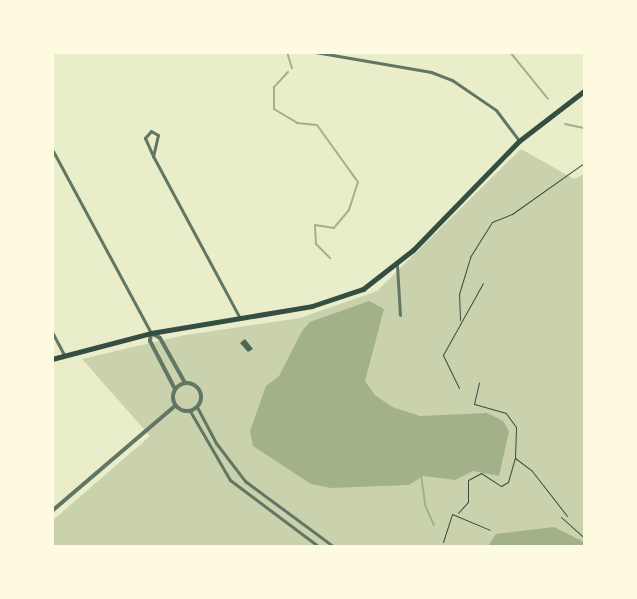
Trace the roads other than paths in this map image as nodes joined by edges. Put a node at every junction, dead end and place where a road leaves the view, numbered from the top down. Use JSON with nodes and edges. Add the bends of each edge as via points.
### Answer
{"nodes":[{"id":1,"x":315,"y":52,"type":"edge"},
{"id":2,"x":584,"y":91,"type":"edge"},
{"id":3,"x":519,"y":141,"type":"junction"},
{"id":4,"x":53,"y":151,"type":"edge"},
{"id":5,"x":153,"y":156,"type":"junction"},
{"id":6,"x":397,"y":265,"type":"junction"},
{"id":7,"x":400,"y":315,"type":"dead end"},
{"id":8,"x":241,"y":318,"type":"junction"},
{"id":9,"x":52,"y":332,"type":"edge"},
{"id":10,"x":151,"y":333,"type":"junction"},
{"id":11,"x":64,"y":356,"type":"junction"},
{"id":12,"x":52,"y":359,"type":"edge"},
{"id":13,"x":185,"y":383,"type":"junction"},
{"id":14,"x":175,"y":389,"type":"junction"},
{"id":15,"x":175,"y":406,"type":"junction"},
{"id":16,"x":197,"y":407,"type":"junction"},
{"id":17,"x":190,"y":411,"type":"junction"},
{"id":18,"x":52,"y":511,"type":"edge"},
{"id":19,"x":318,"y":546,"type":"edge"},
{"id":20,"x":332,"y":546,"type":"edge"}],
"edges":[{"from":1,"to":3,"type":"street","via":[[431,72],[452,80],[496,110]]},
{"from":2,"to":3,"type":"main road"},
{"from":3,"to":6,"type":"main road"},
{"from":4,"to":10,"type":"street"},
{"from":5,"to":5,"type":"street","via":[[158,135],[148,131],[145,138]]},
{"from":5,"to":8,"type":"street"},
{"from":6,"to":7,"type":"street"},
{"from":6,"to":8,"type":"main road","via":[[345,296]]},
{"from":8,"to":10,"type":"main road"},
{"from":9,"to":11,"type":"street"},
{"from":10,"to":11,"type":"main road"},
{"from":10,"to":13,"type":"street","via":[[160,338]]},
{"from":10,"to":14,"type":"street","via":[[150,341]]},
{"from":11,"to":12,"type":"main road"},
{"from":13,"to":14,"type":"street"},
{"from":13,"to":16,"type":"street","via":[[199,391]]},
{"from":14,"to":15,"type":"street"},
{"from":15,"to":17,"type":"street"},
{"from":15,"to":18,"type":"street"},
{"from":16,"to":17,"type":"street"},
{"from":16,"to":20,"type":"street","via":[[216,443],[245,481]]},
{"from":17,"to":19,"type":"street","via":[[230,480]]}]}
